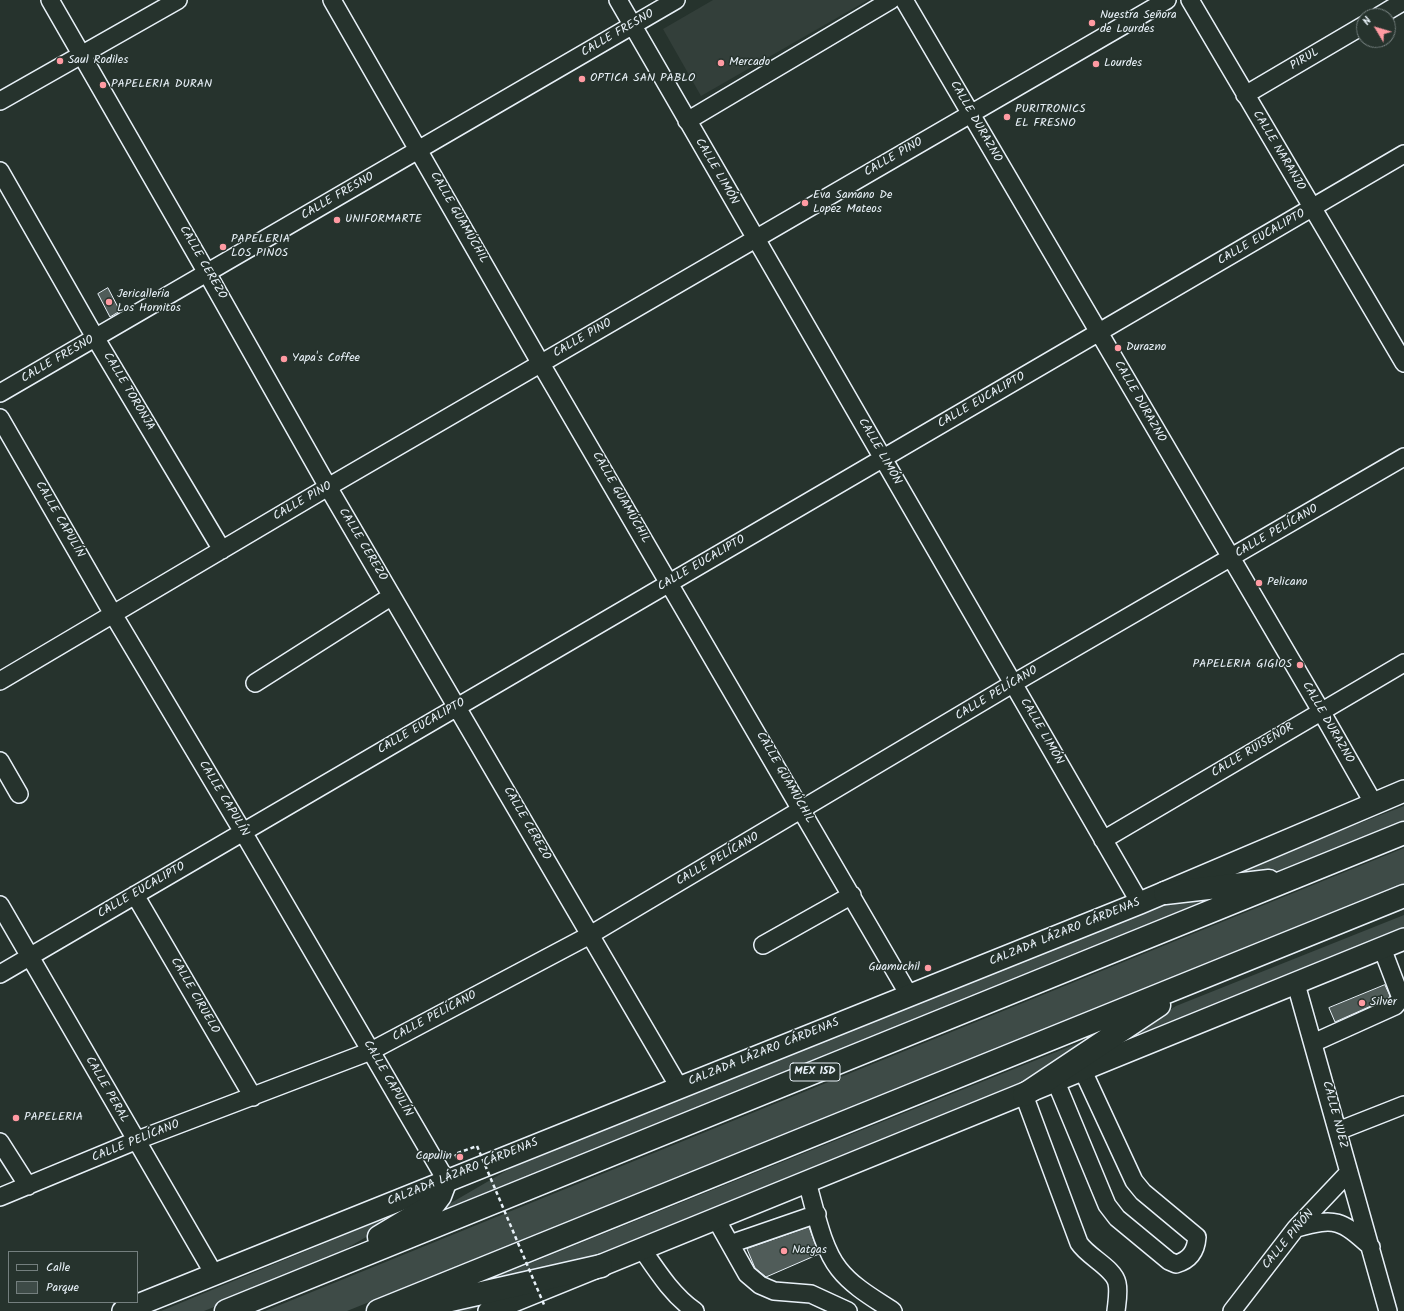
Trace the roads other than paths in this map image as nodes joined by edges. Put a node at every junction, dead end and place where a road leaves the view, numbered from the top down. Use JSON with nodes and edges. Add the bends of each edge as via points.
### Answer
{"nodes":[{"id":1,"x":50,"y":0,"type":"edge"},
{"id":2,"x":178,"y":0,"type":"edge"},
{"id":3,"x":332,"y":0,"type":"edge"},
{"id":4,"x":618,"y":0,"type":"edge"},
{"id":5,"x":676,"y":0,"type":"edge"},
{"id":6,"x":891,"y":0,"type":"edge"},
{"id":7,"x":904,"y":0,"type":"edge"},
{"id":8,"x":1167,"y":0,"type":"edge"},
{"id":9,"x":1190,"y":0,"type":"edge"},
{"id":10,"x":1404,"y":1,"type":"edge"},
{"id":11,"x":1392,"y":8,"type":"edge"},
{"id":12,"x":632,"y":26,"type":"junction"},
{"id":13,"x":1356,"y":30,"type":"edge"},
{"id":14,"x":81,"y":55,"type":"junction"},
{"id":15,"x":1245,"y":95,"type":"junction"},
{"id":16,"x":0,"y":101,"type":"edge"},
{"id":17,"x":970,"y":114,"type":"junction"},
{"id":18,"x":687,"y":121,"type":"junction"},
{"id":19,"x":419,"y":150,"type":"junction"},
{"id":20,"x":1404,"y":154,"type":"edge"},
{"id":21,"x":0,"y":170,"type":"edge"},
{"id":22,"x":1312,"y":208,"type":"junction"},
{"id":23,"x":755,"y":239,"type":"junction"},
{"id":24,"x":207,"y":273,"type":"junction"},
{"id":25,"x":1099,"y":333,"type":"junction"},
{"id":26,"x":96,"y":339,"type":"junction"},
{"id":27,"x":1404,"y":363,"type":"edge"},
{"id":28,"x":541,"y":364,"type":"junction"},
{"id":29,"x":0,"y":393,"type":"edge"},
{"id":30,"x":0,"y":418,"type":"edge"},
{"id":31,"x":1404,"y":457,"type":"edge"},
{"id":32,"x":882,"y":458,"type":"junction"},
{"id":33,"x":328,"y":487,"type":"junction"},
{"id":34,"x":222,"y":550,"type":"junction"},
{"id":35,"x":1232,"y":559,"type":"junction"},
{"id":36,"x":669,"y":582,"type":"junction"},
{"id":37,"x":392,"y":596,"type":"junction"},
{"id":38,"x":113,"y":614,"type":"junction"},
{"id":39,"x":1404,"y":663,"type":"edge"},
{"id":40,"x":0,"y":681,"type":"edge"},
{"id":41,"x":255,"y":683,"type":"dead end"},
{"id":42,"x":1014,"y":684,"type":"junction"},
{"id":43,"x":458,"y":706,"type":"junction"},
{"id":44,"x":1321,"y":711,"type":"junction"},
{"id":45,"x":0,"y":761,"type":"edge"},
{"id":46,"x":1404,"y":791,"type":"edge"},
{"id":47,"x":19,"y":794,"type":"dead end"},
{"id":48,"x":1374,"y":804,"type":"junction"},
{"id":49,"x":802,"y":810,"type":"junction"},
{"id":50,"x":243,"y":832,"type":"junction"},
{"id":51,"x":1404,"y":833,"type":"edge"},
{"id":52,"x":1103,"y":840,"type":"junction"},
{"id":53,"x":1296,"y":878,"type":"junction"},
{"id":54,"x":1165,"y":893,"type":"junction"},
{"id":55,"x":135,"y":895,"type":"junction"},
{"id":56,"x":852,"y":895,"type":"junction"},
{"id":57,"x":1404,"y":896,"type":"edge"},
{"id":58,"x":1140,"y":903,"type":"junction"},
{"id":59,"x":0,"y":905,"type":"edge"},
{"id":60,"x":590,"y":935,"type":"junction"},
{"id":61,"x":1404,"y":939,"type":"edge"},
{"id":62,"x":763,"y":945,"type":"dead end"},
{"id":63,"x":1382,"y":948,"type":"junction"},
{"id":64,"x":30,"y":956,"type":"junction"},
{"id":65,"x":0,"y":974,"type":"edge"},
{"id":66,"x":1200,"y":978,"type":"junction"},
{"id":67,"x":1296,"y":984,"type":"junction"},
{"id":68,"x":909,"y":995,"type":"junction"},
{"id":69,"x":1313,"y":1043,"type":"junction"},
{"id":70,"x":370,"y":1051,"type":"junction"},
{"id":71,"x":1083,"y":1071,"type":"junction"},
{"id":72,"x":1056,"y":1082,"type":"junction"},
{"id":73,"x":679,"y":1087,"type":"junction"},
{"id":74,"x":1024,"y":1095,"type":"junction"},
{"id":75,"x":253,"y":1097,"type":"junction"},
{"id":76,"x":1404,"y":1105,"type":"edge"},
{"id":77,"x":1338,"y":1131,"type":"junction"},
{"id":78,"x":135,"y":1141,"type":"junction"},
{"id":79,"x":0,"y":1142,"type":"edge"},
{"id":80,"x":1349,"y":1172,"type":"junction"},
{"id":81,"x":446,"y":1180,"type":"junction"},
{"id":82,"x":807,"y":1182,"type":"junction"},
{"id":83,"x":28,"y":1186,"type":"junction"},
{"id":84,"x":0,"y":1197,"type":"edge"},
{"id":85,"x":817,"y":1214,"type":"junction"},
{"id":86,"x":716,"y":1219,"type":"junction"},
{"id":87,"x":1296,"y":1228,"type":"junction"},
{"id":88,"x":730,"y":1244,"type":"junction"},
{"id":89,"x":1371,"y":1247,"type":"junction"},
{"id":90,"x":642,"y":1249,"type":"junction"},
{"id":91,"x":601,"y":1266,"type":"junction"},
{"id":92,"x":214,"y":1274,"type":"junction"},
{"id":93,"x":312,"y":1276,"type":"junction"},
{"id":94,"x":858,"y":1288,"type":"junction"},
{"id":95,"x":1239,"y":1308,"type":"edge"},
{"id":96,"x":845,"y":1309,"type":"edge"},
{"id":97,"x":123,"y":1311,"type":"edge"},
{"id":98,"x":226,"y":1311,"type":"edge"},
{"id":99,"x":378,"y":1311,"type":"edge"},
{"id":100,"x":404,"y":1311,"type":"edge"},
{"id":101,"x":489,"y":1311,"type":"edge"},
{"id":102,"x":695,"y":1311,"type":"edge"},
{"id":103,"x":893,"y":1311,"type":"edge"},
{"id":104,"x":1116,"y":1311,"type":"edge"},
{"id":105,"x":1388,"y":1311,"type":"edge"}],
"edges":[{"from":1,"to":14,"type":"street","name":"CALLE CEREZO"},
{"from":2,"to":14,"type":"street"},
{"from":3,"to":19,"type":"street","name":"CALLE GUAMÚCHIL"},
{"from":4,"to":12,"type":"street","name":"CALLE LIMÓN"},
{"from":5,"to":12,"type":"street","name":"CALLE FRESNO"},
{"from":6,"to":18,"type":"street"},
{"from":7,"to":17,"type":"street","name":"CALLE DURAZNO"},
{"from":8,"to":17,"type":"street","name":"CALLE PINO"},
{"from":9,"to":15,"type":"street","name":"CALLE NARANJO"},
{"from":10,"to":11,"type":"street"},
{"from":12,"to":18,"type":"street","name":"CALLE LIMÓN"},
{"from":12,"to":19,"type":"street","name":"CALLE FRESNO"},
{"from":13,"to":15,"type":"street","name":"PIRUL"},
{"from":14,"to":16,"type":"street"},
{"from":14,"to":24,"type":"street","name":"CALLE CEREZO"},
{"from":15,"to":22,"type":"street","name":"CALLE NARANJO"},
{"from":17,"to":23,"type":"street","name":"CALLE PINO"},
{"from":17,"to":25,"type":"street","name":"CALLE DURAZNO"},
{"from":18,"to":23,"type":"street","name":"CALLE LIMÓN"},
{"from":19,"to":24,"type":"street","name":"CALLE FRESNO"},
{"from":19,"to":28,"type":"street","name":"CALLE GUAMÚCHIL"},
{"from":20,"to":22,"type":"street","name":"CALLE EUCALIPTO"},
{"from":21,"to":26,"type":"street","name":"CALLE TORONJA"},
{"from":22,"to":25,"type":"street","name":"CALLE EUCALIPTO"},
{"from":22,"to":27,"type":"street","name":"CALLE NARANJO"},
{"from":23,"to":28,"type":"street","name":"CALLE PINO"},
{"from":23,"to":32,"type":"street","name":"CALLE LIMÓN"},
{"from":24,"to":26,"type":"street","name":"CALLE FRESNO"},
{"from":24,"to":33,"type":"street","name":"CALLE CEREZO"},
{"from":25,"to":32,"type":"street","name":"CALLE EUCALIPTO"},
{"from":25,"to":35,"type":"street","name":"CALLE DURAZNO"},
{"from":26,"to":29,"type":"street","name":"CALLE FRESNO"},
{"from":26,"to":34,"type":"street","name":"CALLE TORONJA"},
{"from":28,"to":33,"type":"street","name":"CALLE PINO"},
{"from":28,"to":36,"type":"street","name":"CALLE GUAMÚCHIL"},
{"from":30,"to":38,"type":"street","name":"CALLE CAPULÍN"},
{"from":31,"to":35,"type":"street","name":"CALLE PELÍCANO"},
{"from":32,"to":36,"type":"street","name":"CALLE EUCALIPTO"},
{"from":32,"to":42,"type":"street","name":"CALLE LIMÓN"},
{"from":33,"to":34,"type":"street","name":"CALLE PINO"},
{"from":33,"to":37,"type":"street","name":"CALLE CEREZO"},
{"from":34,"to":38,"type":"street","name":"CALLE PINO"},
{"from":35,"to":42,"type":"street","name":"CALLE PELÍCANO"},
{"from":35,"to":44,"type":"street","name":"CALLE DURAZNO"},
{"from":36,"to":43,"type":"street","name":"CALLE EUCALIPTO"},
{"from":36,"to":49,"type":"street","name":"CALLE GUAMÚCHIL"},
{"from":37,"to":41,"type":"street"},
{"from":37,"to":43,"type":"street","name":"CALLE CEREZO"},
{"from":38,"to":40,"type":"street","name":"CALLE PINO"},
{"from":38,"to":50,"type":"street","name":"CALLE CAPULÍN"},
{"from":39,"to":44,"type":"street","name":"CALLE RUISEÑOR"},
{"from":42,"to":49,"type":"street","name":"CALLE PELÍCANO"},
{"from":42,"to":52,"type":"street","name":"CALLE LIMÓN"},
{"from":43,"to":50,"type":"street","name":"CALLE EUCALIPTO"},
{"from":43,"to":60,"type":"street","name":"CALLE CEREZO"},
{"from":44,"to":48,"type":"street","name":"CALLE DURAZNO"},
{"from":44,"to":52,"type":"street","name":"CALLE RUISEÑOR"},
{"from":45,"to":47,"type":"street"},
{"from":46,"to":48,"type":"main road","name":"CALZADA LÁZARO CÁRDENAS"},
{"from":48,"to":54,"type":"main road","name":"CALZADA LÁZARO CÁRDENAS"},
{"from":49,"to":56,"type":"street","name":"CALLE GUAMÚCHIL"},
{"from":49,"to":60,"type":"street","name":"CALLE PELÍCANO"},
{"from":50,"to":55,"type":"street","name":"CALLE EUCALIPTO"},
{"from":50,"to":70,"type":"street","name":"CALLE CAPULÍN"},
{"from":51,"to":53,"type":"highway","number":"MEX 15D"},
{"from":52,"to":58,"type":"street","name":"CALLE LIMÓN"},
{"from":53,"to":54,"type":"highway"},
{"from":53,"to":93,"type":"highway","number":"MEX 15D"},
{"from":54,"to":58,"type":"main road","name":"CALZADA LÁZARO CÁRDENAS"},
{"from":55,"to":64,"type":"street","name":"CALLE EUCALIPTO"},
{"from":55,"to":75,"type":"street","name":"CALLE CIRUELO"},
{"from":56,"to":62,"type":"street"},
{"from":56,"to":68,"type":"street","name":"CALLE GUAMÚCHIL"},
{"from":57,"to":66,"type":"highway"},
{"from":58,"to":68,"type":"main road","name":"CALZADA LÁZARO CÁRDENAS"},
{"from":59,"to":64,"type":"street","name":"CALLE PERAL"},
{"from":60,"to":70,"type":"street","name":"CALLE PELÍCANO"},
{"from":60,"to":73,"type":"street","name":"CALLE CEREZO"},
{"from":61,"to":63,"type":"main road"},
{"from":63,"to":67,"type":"main road"},
{"from":63,"to":69,"type":"street","via":[[1401,998],[1399,1003]]},
{"from":64,"to":65,"type":"street","name":"CALLE EUCALIPTO"},
{"from":64,"to":78,"type":"street","name":"CALLE PERAL"},
{"from":66,"to":74,"type":"highway"},
{"from":66,"to":99,"type":"highway"},
{"from":67,"to":69,"type":"street","name":"CALLE NUEZ"},
{"from":67,"to":71,"type":"main road"},
{"from":68,"to":73,"type":"main road","name":"CALZADA LÁZARO CÁRDENAS"},
{"from":69,"to":77,"type":"street","name":"CALLE NUEZ"},
{"from":70,"to":75,"type":"street","name":"CALLE PELÍCANO"},
{"from":70,"to":81,"type":"street","name":"CALLE CAPULÍN"},
{"from":71,"to":72,"type":"main road"},
{"from":71,"to":72,"type":"street","via":[[1134,1181],[1143,1192],[1196,1237],[1196,1246],[1187,1259],[1176,1264],[1169,1261],[1117,1218],[1107,1205]]},
{"from":72,"to":74,"type":"main road"},
{"from":73,"to":81,"type":"main road","name":"CALZADA LÁZARO CÁRDENAS"},
{"from":74,"to":82,"type":"main road"},
{"from":74,"to":104,"type":"street","via":[[1079,1243],[1088,1254],[1115,1276],[1118,1290]]},
{"from":75,"to":78,"type":"street","name":"CALLE PELÍCANO"},
{"from":76,"to":77,"type":"street"},
{"from":77,"to":80,"type":"street","name":"CALLE NUEZ"},
{"from":78,"to":83,"type":"street","name":"CALLE PELÍCANO"},
{"from":78,"to":92,"type":"street","name":"CALLE PERAL"},
{"from":79,"to":83,"type":"street"},
{"from":80,"to":87,"type":"street","name":"CALLE PIÑÓN"},
{"from":80,"to":89,"type":"street","name":"CALLE NUEZ"},
{"from":81,"to":92,"type":"main road","name":"CALZADA LÁZARO CÁRDENAS"},
{"from":81,"to":93,"type":"highway","via":[[434,1204]]},
{"from":82,"to":85,"type":"street"},
{"from":82,"to":86,"type":"main road"},
{"from":83,"to":84,"type":"street","name":"CALLE PELÍCANO"},
{"from":85,"to":88,"type":"street"},
{"from":85,"to":94,"type":"street","via":[[830,1255],[839,1270]]},
{"from":86,"to":88,"type":"street"},
{"from":86,"to":90,"type":"main road"},
{"from":87,"to":89,"type":"street","via":[[1328,1221],[1340,1222]]},
{"from":87,"to":95,"type":"street","name":"CALLE PIÑÓN"},
{"from":88,"to":96,"type":"street","via":[[747,1274],[760,1285],[774,1291],[811,1294]]},
{"from":89,"to":105,"type":"street","name":"CALLE NUEZ"},
{"from":90,"to":91,"type":"main road"},
{"from":90,"to":102,"type":"street","via":[[672,1289]]},
{"from":91,"to":100,"type":"highway"},
{"from":91,"to":101,"type":"main road"},
{"from":92,"to":97,"type":"main road","name":"CALZADA LÁZARO CÁRDENAS"},
{"from":93,"to":98,"type":"highway","number":"MEX 15D"},
{"from":94,"to":96,"type":"street"},
{"from":94,"to":103,"type":"street"}]}
